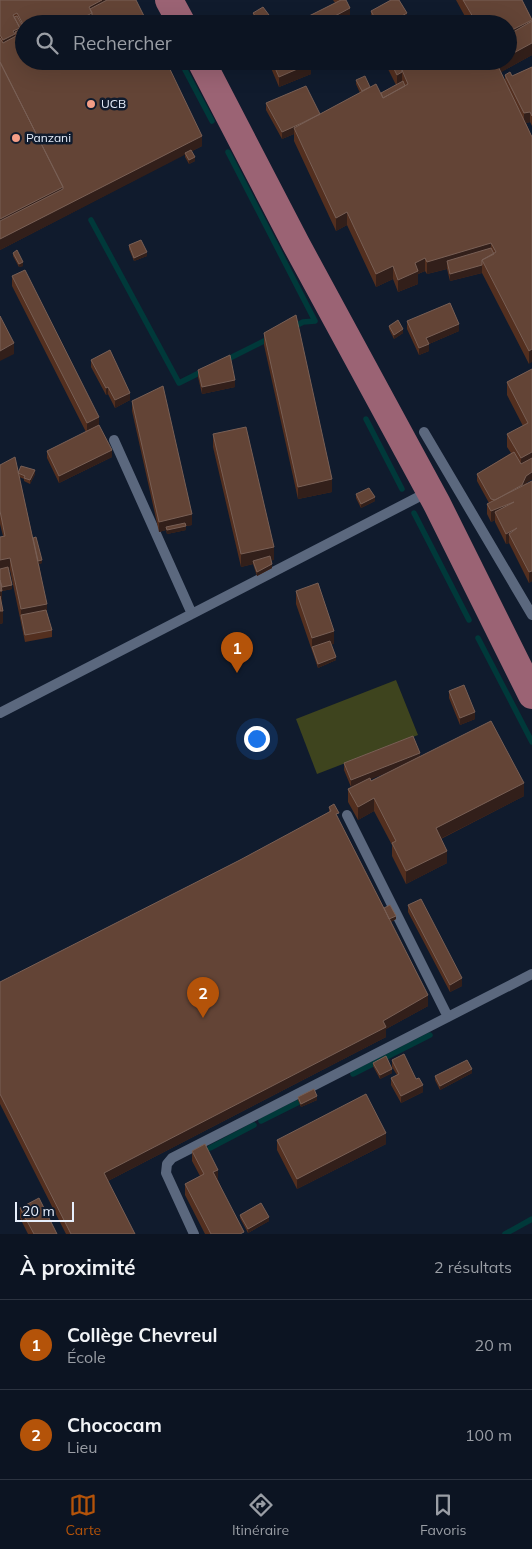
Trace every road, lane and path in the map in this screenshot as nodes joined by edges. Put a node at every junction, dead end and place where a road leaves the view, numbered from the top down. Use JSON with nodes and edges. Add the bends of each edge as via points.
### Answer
{"nodes":[{"id":1,"x":170,"y":0,"type":"edge"},
{"id":2,"x":178,"y":15,"type":"edge"},
{"id":3,"x":206,"y":70,"type":"edge"},
{"id":4,"x":424,"y":432,"type":"dead end"},
{"id":5,"x":114,"y":440,"type":"dead end"},
{"id":6,"x":430,"y":492,"type":"junction"},
{"id":7,"x":192,"y":614,"type":"junction"},
{"id":8,"x":532,"y":615,"type":"edge"},
{"id":9,"x":532,"y":695,"type":"edge"},
{"id":10,"x":0,"y":713,"type":"edge"},
{"id":11,"x":347,"y":815,"type":"dead end"},
{"id":12,"x":532,"y":974,"type":"edge"},
{"id":13,"x":448,"y":1017,"type":"junction"},
{"id":14,"x":194,"y":1234,"type":"edge"}],
"edges":[{"from":1,"to":2,"type":"main road"},
{"from":3,"to":6,"type":"main road"},
{"from":4,"to":8,"type":"lane"},
{"from":5,"to":7,"type":"lane"},
{"from":6,"to":7,"type":"lane"},
{"from":6,"to":9,"type":"main road"},
{"from":7,"to":10,"type":"lane"},
{"from":11,"to":13,"type":"lane"},
{"from":12,"to":13,"type":"lane"},
{"from":13,"to":14,"type":"lane","via":[[172,1158],[166,1173]]}]}
